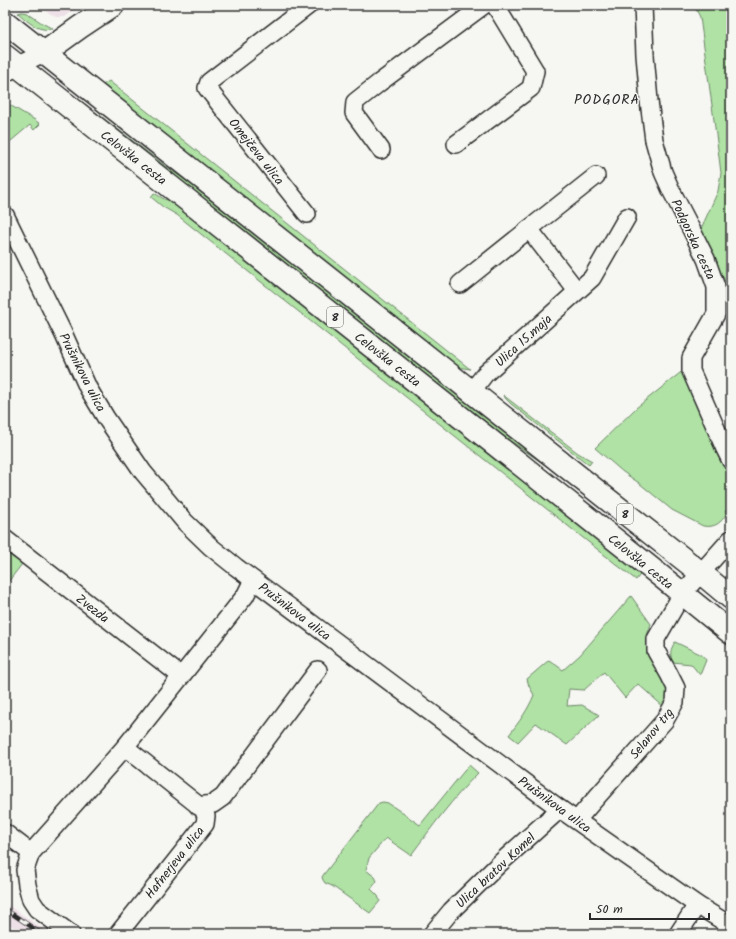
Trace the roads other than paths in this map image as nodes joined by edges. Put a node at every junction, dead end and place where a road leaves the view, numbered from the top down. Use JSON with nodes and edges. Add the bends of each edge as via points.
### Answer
{"nodes":[{"id":1,"x":113,"y":5,"type":"edge"},
{"id":2,"x":308,"y":5,"type":"edge"},
{"id":3,"x":484,"y":5,"type":"edge"},
{"id":4,"x":495,"y":5,"type":"edge"},
{"id":5,"x":643,"y":5,"type":"edge"},
{"id":6,"x":5,"y":22,"type":"edge"},
{"id":7,"x":44,"y":53,"type":"junction"},
{"id":8,"x":9,"y":66,"type":"edge"},
{"id":9,"x":456,"y":144,"type":"dead end"},
{"id":10,"x":381,"y":150,"type":"dead end"},
{"id":11,"x":596,"y":176,"type":"dead end"},
{"id":12,"x":307,"y":214,"type":"dead end"},
{"id":13,"x":5,"y":215,"type":"edge"},
{"id":14,"x":627,"y":217,"type":"dead end"},
{"id":15,"x":529,"y":229,"type":"junction"},
{"id":16,"x":460,"y":284,"type":"dead end"},
{"id":17,"x":577,"y":291,"type":"junction"},
{"id":18,"x":472,"y":391,"type":"junction"},
{"id":19,"x":731,"y":460,"type":"edge"},
{"id":20,"x":5,"y":539,"type":"edge"},
{"id":21,"x":731,"y":539,"type":"edge"},
{"id":22,"x":701,"y":573,"type":"junction"},
{"id":23,"x":253,"y":580,"type":"junction"},
{"id":24,"x":682,"y":594,"type":"junction"},
{"id":25,"x":731,"y":598,"type":"edge"},
{"id":26,"x":731,"y":634,"type":"edge"},
{"id":27,"x":318,"y":670,"type":"dead end"},
{"id":28,"x":181,"y":676,"type":"junction"},
{"id":29,"x":124,"y":747,"type":"junction"},
{"id":30,"x":198,"y":806,"type":"junction"},
{"id":31,"x":560,"y":809,"type":"junction"},
{"id":32,"x":577,"y":820,"type":"junction"},
{"id":33,"x":5,"y":833,"type":"edge"},
{"id":34,"x":31,"y":853,"type":"junction"},
{"id":35,"x":697,"y":905,"type":"junction"},
{"id":36,"x":729,"y":923,"type":"edge"},
{"id":37,"x":71,"y":934,"type":"edge"},
{"id":38,"x":118,"y":934,"type":"edge"},
{"id":39,"x":432,"y":934,"type":"edge"},
{"id":40,"x":678,"y":934,"type":"edge"}],
"edges":[{"from":1,"to":7,"type":"main road"},
{"from":2,"to":12,"type":"street","name":"Omejčeva ulica","via":[[209,82],[207,88]]},
{"from":3,"to":10,"type":"street","via":[[355,102],[354,113]]},
{"from":4,"to":9,"type":"street","via":[[535,70],[531,88]]},
{"from":5,"to":19,"type":"street","name":"Podgorska cesta","via":[[645,62],[654,140],[663,172],[706,259],[716,287],[716,314],[691,358],[691,372]]},
{"from":6,"to":7,"type":"main road","name":"Celovška cesta","number":"8"},
{"from":7,"to":8,"type":"street"},
{"from":7,"to":18,"type":"main road","name":"Celovška cesta","number":"8"},
{"from":8,"to":24,"type":"main road","name":"Celovška cesta","number":"8","via":[[62,101]]},
{"from":11,"to":15,"type":"street"},
{"from":13,"to":23,"type":"street","name":"Prušnikova ulica","via":[[88,388],[106,418],[143,472],[185,522],[211,547]]},
{"from":14,"to":17,"type":"street","name":"Ulica 15.maja","via":[[592,278]]},
{"from":15,"to":16,"type":"street"},
{"from":15,"to":17,"type":"street"},
{"from":17,"to":18,"type":"street","name":"Ulica 15.maja","via":[[485,374]]},
{"from":18,"to":22,"type":"main road","name":"Celovška cesta","number":"8"},
{"from":20,"to":28,"type":"street","name":"Zvezda"},
{"from":21,"to":22,"type":"street","name":"Selanov trg"},
{"from":22,"to":24,"type":"street","name":"Selanov trg"},
{"from":22,"to":25,"type":"main road","name":"Celovška cesta","number":"8"},
{"from":23,"to":28,"type":"street","via":[[244,596]]},
{"from":23,"to":31,"type":"street","name":"Prušnikova ulica"},
{"from":24,"to":26,"type":"main road","name":"Celovška cesta","number":"8"},
{"from":24,"to":32,"type":"street","name":"Selanov trg","via":[[656,639],[656,650],[676,688],[676,702],[665,720]]},
{"from":27,"to":30,"type":"street","via":[[223,797],[213,804]]},
{"from":28,"to":29,"type":"street"},
{"from":29,"to":30,"type":"street","name":"Hafnerjeva ulica"},
{"from":29,"to":34,"type":"street"},
{"from":30,"to":38,"type":"street","name":"Hafnerjeva ulica","via":[[206,816],[204,824]]},
{"from":31,"to":32,"type":"street","name":"Prušnikova ulica"},
{"from":31,"to":39,"type":"street","name":"Ulica bratov Komel","via":[[499,864],[451,911]]},
{"from":32,"to":35,"type":"street","name":"Prušnikova ulica"},
{"from":33,"to":34,"type":"street"},
{"from":34,"to":37,"type":"street","via":[[25,870],[31,900],[37,909]]},
{"from":35,"to":36,"type":"street","name":"Prušnikova ulica"},
{"from":35,"to":40,"type":"street"}]}
